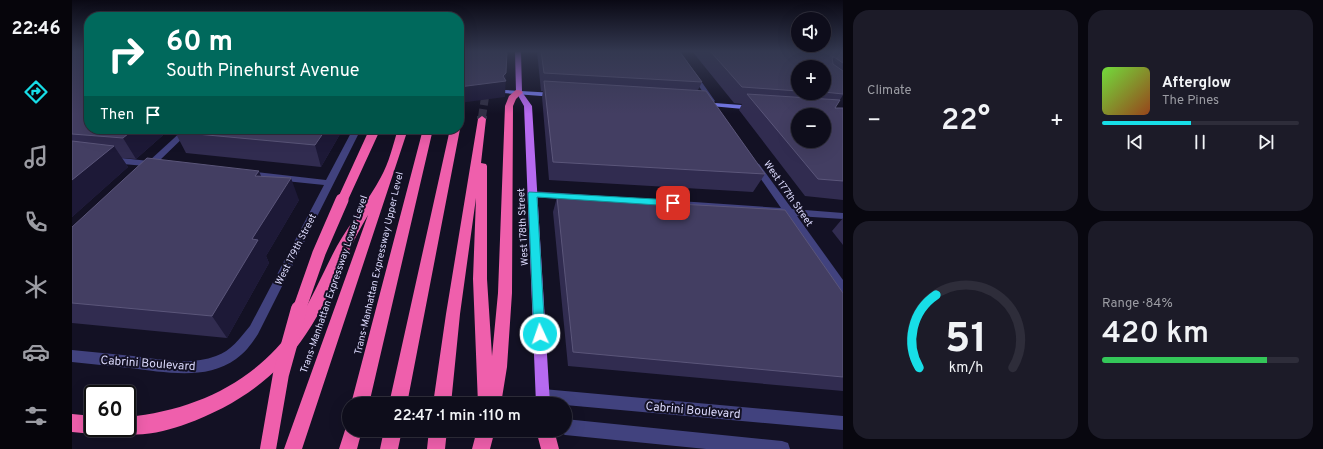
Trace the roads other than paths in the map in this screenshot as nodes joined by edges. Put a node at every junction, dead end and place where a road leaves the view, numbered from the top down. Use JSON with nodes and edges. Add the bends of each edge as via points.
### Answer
{"nodes":[{"id":1,"x":519,"y":72,"type":"edge"},
{"id":2,"x":691,"y":72,"type":"edge"},
{"id":3,"x":505,"y":92,"type":"edge"},
{"id":4,"x":519,"y":92,"type":"junction"},
{"id":5,"x":560,"y":95,"type":"edge"},
{"id":6,"x":691,"y":104,"type":"edge"},
{"id":7,"x":714,"y":105,"type":"junction"},
{"id":8,"x":759,"y":108,"type":"edge"},
{"id":9,"x":720,"y":115,"type":"edge"},
{"id":10,"x":183,"y":134,"type":"edge"},
{"id":11,"x":354,"y":134,"type":"edge"},
{"id":12,"x":373,"y":134,"type":"edge"},
{"id":13,"x":401,"y":134,"type":"edge"},
{"id":14,"x":427,"y":134,"type":"edge"},
{"id":15,"x":454,"y":134,"type":"edge"},
{"id":16,"x":104,"y":160,"type":"edge"},
{"id":17,"x":752,"y":160,"type":"edge"},
{"id":18,"x":151,"y":164,"type":"junction"},
{"id":19,"x":167,"y":166,"type":"edge"},
{"id":20,"x":239,"y":173,"type":"edge"},
{"id":21,"x":140,"y":175,"type":"edge"},
{"id":22,"x":387,"y":176,"type":"junction"},
{"id":23,"x":329,"y":183,"type":"junction"},
{"id":24,"x":532,"y":194,"type":"junction"},
{"id":25,"x":788,"y":211,"type":"junction"},
{"id":26,"x":843,"y":216,"type":"edge"},
{"id":27,"x":843,"y":289,"type":"edge"},
{"id":28,"x":72,"y":356,"type":"edge"},
{"id":29,"x":223,"y":360,"type":"joint"},
{"id":30,"x":362,"y":397,"type":"edge"},
{"id":31,"x":399,"y":397,"type":"edge"},
{"id":32,"x":443,"y":397,"type":"edge"},
{"id":33,"x":487,"y":397,"type":"edge"},
{"id":34,"x":493,"y":397,"type":"edge"},
{"id":35,"x":543,"y":397,"type":"edge"},
{"id":36,"x":572,"y":402,"type":"edge"},
{"id":37,"x":72,"y":423,"type":"edge"},
{"id":38,"x":84,"y":424,"type":"edge"},
{"id":39,"x":843,"y":424,"type":"edge"},
{"id":40,"x":136,"y":425,"type":"edge"},
{"id":41,"x":572,"y":428,"type":"edge"},
{"id":42,"x":351,"y":437,"type":"edge"},
{"id":43,"x":391,"y":437,"type":"edge"},
{"id":44,"x":437,"y":437,"type":"edge"},
{"id":45,"x":484,"y":437,"type":"edge"},
{"id":46,"x":490,"y":437,"type":"edge"},
{"id":47,"x":544,"y":437,"type":"edge"},
{"id":48,"x":547,"y":437,"type":"edge"},
{"id":49,"x":268,"y":449,"type":"edge"},
{"id":50,"x":292,"y":449,"type":"edge"},
{"id":51,"x":348,"y":449,"type":"edge"},
{"id":52,"x":389,"y":449,"type":"edge"},
{"id":53,"x":436,"y":449,"type":"edge"},
{"id":54,"x":481,"y":449,"type":"edge"},
{"id":55,"x":491,"y":449,"type":"edge"},
{"id":56,"x":542,"y":449,"type":"edge"},
{"id":57,"x":550,"y":449,"type":"edge"},
{"id":58,"x":782,"y":449,"type":"edge"}],
"edges":[{"from":1,"to":4,"type":"main road","name":"West 178th Street"},
{"from":2,"to":7,"type":"street"},
{"from":3,"to":4,"type":"main road"},
{"from":4,"to":5,"type":"main road"},
{"from":4,"to":24,"type":"main road","name":"West 178th Street","via":[[528,106]]},
{"from":4,"to":34,"type":"highway","via":[[510,103],[504,304],[501,348]]},
{"from":6,"to":7,"type":"main road"},
{"from":7,"to":8,"type":"main road"},
{"from":7,"to":9,"type":"street"},
{"from":10,"to":18,"type":"street"},
{"from":11,"to":23,"type":"street","name":"West 179th Street"},
{"from":12,"to":49,"type":"highway","bridge":true,"via":[[325,240],[300,305],[281,374],[271,419]]},
{"from":13,"to":22,"type":"highway","name":"Trans-Manhattan Expressway Lower Level"},
{"from":14,"to":30,"type":"highway","name":"Trans-Manhattan Expressway Upper Level"},
{"from":15,"to":31,"type":"highway"},
{"from":16,"to":18,"type":"street"},
{"from":17,"to":25,"type":"street","name":"West 177th Street"},
{"from":18,"to":19,"type":"street"},
{"from":18,"to":21,"type":"street"},
{"from":20,"to":23,"type":"street"},
{"from":22,"to":40,"type":"highway","via":[[350,235],[303,325],[287,348],[271,364],[246,384],[201,409],[161,421]]},
{"from":22,"to":50,"type":"highway","name":"Trans-Manhattan Expressway Lower Level"},
{"from":23,"to":29,"type":"street","name":"West 179th Street","via":[[254,330],[243,345]]},
{"from":24,"to":25,"type":"street"},
{"from":24,"to":35,"type":"main road","name":"West 178th Street"},
{"from":25,"to":26,"type":"street"},
{"from":25,"to":27,"type":"street","name":"West 177th Street"},
{"from":28,"to":29,"type":"street","name":"Cabrini Boulevard","via":[[192,368]]},
{"from":32,"to":33,"type":"highway","via":[[482,119],[480,279]]},
{"from":36,"to":39,"type":"street","name":"Cabrini Boulevard"},
{"from":37,"to":38,"type":"highway"},
{"from":41,"to":58,"type":"street"},
{"from":42,"to":51,"type":"highway"},
{"from":43,"to":52,"type":"highway"},
{"from":44,"to":53,"type":"highway"},
{"from":45,"to":54,"type":"highway"},
{"from":46,"to":55,"type":"highway"},
{"from":47,"to":56,"type":"highway"},
{"from":48,"to":57,"type":"highway"}]}
